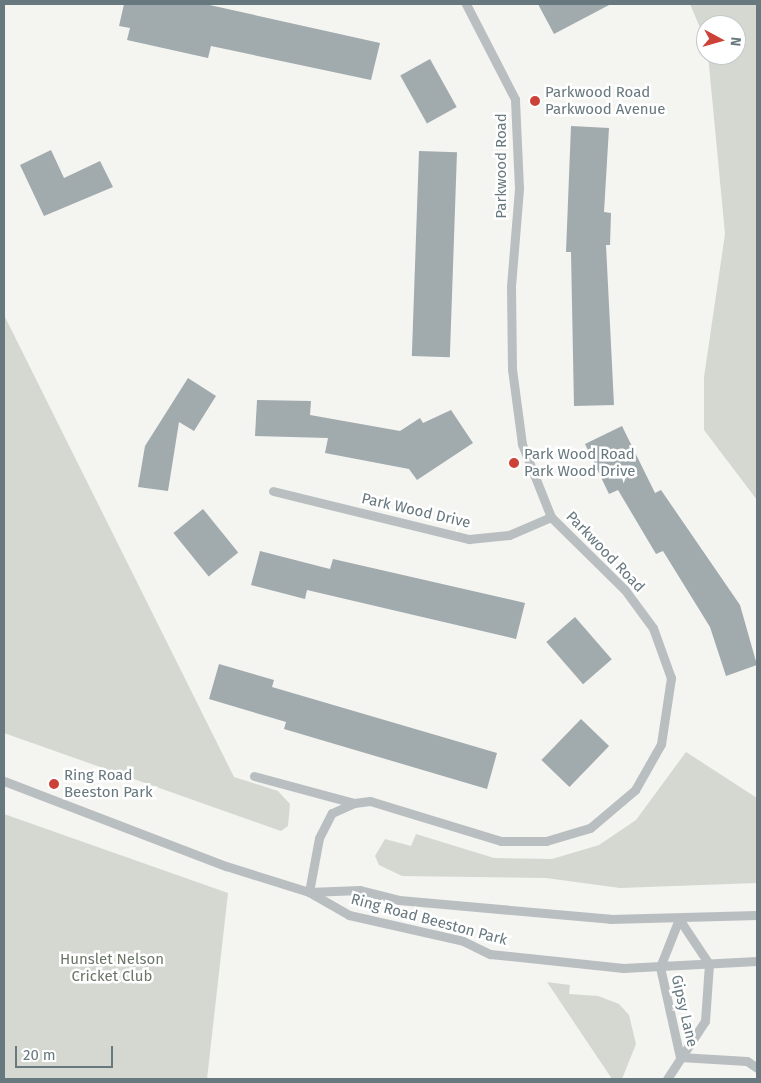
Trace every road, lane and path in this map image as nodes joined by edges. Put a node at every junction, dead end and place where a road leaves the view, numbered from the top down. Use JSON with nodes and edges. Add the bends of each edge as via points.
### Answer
{"nodes":[{"id":1,"x":466,"y":4,"type":"edge"},
{"id":2,"x":273,"y":491,"type":"dead end"},
{"id":3,"x":552,"y":517,"type":"junction"},
{"id":4,"x":254,"y":776,"type":"dead end"},
{"id":5,"x":4,"y":781,"type":"edge"},
{"id":6,"x":354,"y":803,"type":"junction"},
{"id":7,"x":309,"y":892,"type":"junction"},
{"id":8,"x":757,"y":915,"type":"edge"},
{"id":9,"x":679,"y":920,"type":"junction"},
{"id":10,"x":757,"y":961,"type":"edge"},
{"id":11,"x":709,"y":964,"type":"junction"},
{"id":12,"x":660,"y":967,"type":"junction"},
{"id":13,"x":680,"y":1057,"type":"junction"},
{"id":14,"x":757,"y":1068,"type":"edge"},
{"id":15,"x":668,"y":1079,"type":"edge"}],
"edges":[{"from":1,"to":3,"type":"street","name":"Parkwood Road","via":[[515,99],[519,188],[511,286],[512,369],[522,444]]},
{"from":2,"to":3,"type":"street","name":"Park Wood Drive","via":[[469,539],[509,535]]},
{"from":3,"to":6,"type":"street","name":"Parkwood Road","via":[[625,590],[653,628],[671,678],[661,744],[636,790],[590,828],[546,840],[502,841],[370,801]]},
{"from":4,"to":6,"type":"street","name":"Parkwood Road"},
{"from":5,"to":7,"type":"street","name":"Ring Road Beeston Park","via":[[226,866]]},
{"from":6,"to":7,"type":"street","name":"Parkwood Road","via":[[332,813],[319,838]]},
{"from":7,"to":9,"type":"street","name":"Ring Road Beeston Park","via":[[360,890],[400,900],[610,919]]},
{"from":7,"to":12,"type":"street","name":"Ring Road Beeston Park","via":[[349,915],[462,941],[490,954],[623,968]]},
{"from":8,"to":9,"type":"street","name":"Ring Road Beeston Park"},
{"from":9,"to":11,"type":"street"},
{"from":9,"to":12,"type":"street","name":"Gipsy Lane"},
{"from":10,"to":11,"type":"street","name":"Ring Road Beeston Park"},
{"from":11,"to":12,"type":"street","name":"Ring Road Beeston Park"},
{"from":11,"to":13,"type":"street","name":"Gipsy Lane","via":[[705,1021]]},
{"from":12,"to":13,"type":"street","name":"Gipsy Lane"},
{"from":13,"to":14,"type":"street","via":[[747,1062]]},
{"from":13,"to":15,"type":"street","name":"Gipsy Lane"}]}
